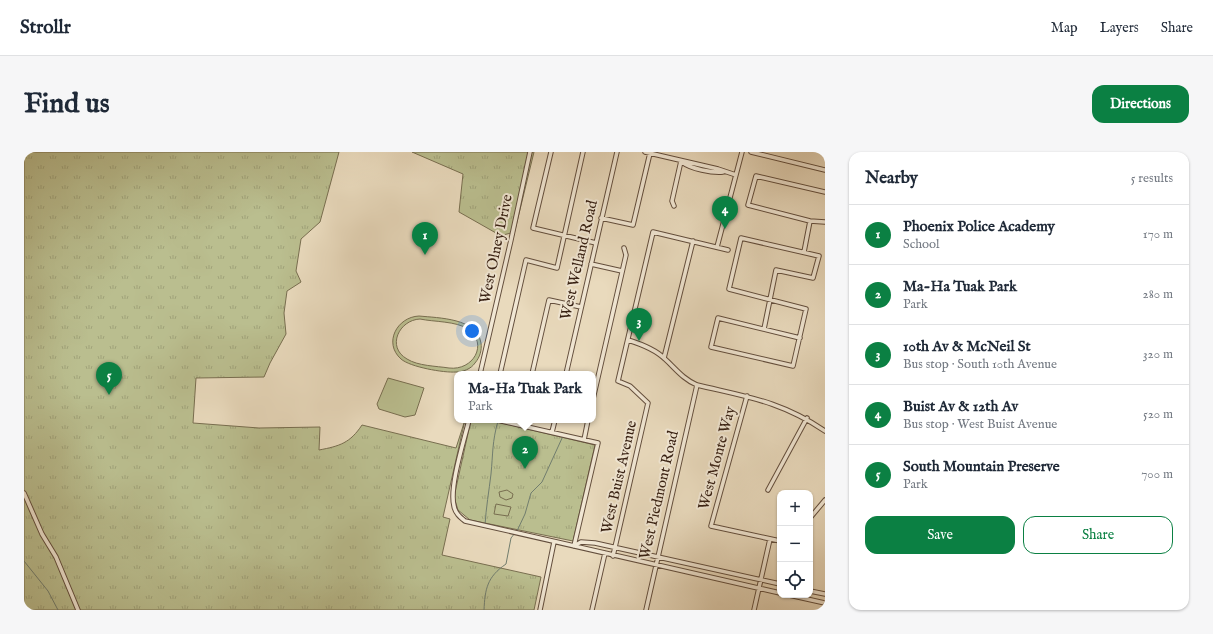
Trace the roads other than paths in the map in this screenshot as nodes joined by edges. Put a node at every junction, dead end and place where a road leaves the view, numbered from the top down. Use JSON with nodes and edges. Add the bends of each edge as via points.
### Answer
{"nodes":[{"id":1,"x":530,"y":152,"type":"edge"},
{"id":2,"x":551,"y":152,"type":"edge"},
{"id":3,"x":583,"y":152,"type":"edge"},
{"id":4,"x":617,"y":152,"type":"edge"},
{"id":5,"x":645,"y":152,"type":"edge"},
{"id":6,"x":742,"y":152,"type":"edge"},
{"id":7,"x":752,"y":152,"type":"edge"},
{"id":8,"x":650,"y":153,"type":"junction"},
{"id":9,"x":681,"y":161,"type":"junction"},
{"id":10,"x":825,"y":170,"type":"edge"},
{"id":11,"x":736,"y":175,"type":"junction"},
{"id":12,"x":825,"y":192,"type":"edge"},
{"id":13,"x":674,"y":206,"type":"dead end"},
{"id":14,"x":601,"y":218,"type":"junction"},
{"id":15,"x":810,"y":221,"type":"junction"},
{"id":16,"x":825,"y":222,"type":"edge"},
{"id":17,"x":565,"y":236,"type":"junction"},
{"id":18,"x":693,"y":241,"type":"junction"},
{"id":19,"x":596,"y":243,"type":"junction"},
{"id":20,"x":718,"y":247,"type":"junction"},
{"id":21,"x":624,"y":248,"type":"dead end"},
{"id":22,"x":728,"y":250,"type":"dead end"},
{"id":23,"x":804,"y":252,"type":"junction"},
{"id":24,"x":591,"y":264,"type":"junction"},
{"id":25,"x":622,"y":271,"type":"junction"},
{"id":26,"x":770,"y":299,"type":"junction"},
{"id":27,"x":581,"y":307,"type":"junction"},
{"id":28,"x":764,"y":329,"type":"junction"},
{"id":29,"x":800,"y":338,"type":"junction"},
{"id":30,"x":628,"y":340,"type":"junction"},
{"id":31,"x":664,"y":358,"type":"junction"},
{"id":32,"x":481,"y":371,"type":"edge"},
{"id":33,"x":501,"y":371,"type":"edge"},
{"id":34,"x":533,"y":371,"type":"edge"},
{"id":35,"x":567,"y":371,"type":"edge"},
{"id":36,"x":697,"y":385,"type":"junction"},
{"id":37,"x":596,"y":386,"type":"edge"},
{"id":38,"x":747,"y":396,"type":"junction"},
{"id":39,"x":807,"y":418,"type":"junction"},
{"id":40,"x":468,"y":423,"type":"edge"},
{"id":41,"x":511,"y":423,"type":"edge"},
{"id":42,"x":554,"y":423,"type":"edge"},
{"id":43,"x":587,"y":423,"type":"edge"},
{"id":44,"x":520,"y":425,"type":"joint"},
{"id":45,"x":825,"y":430,"type":"edge"},
{"id":46,"x":552,"y":432,"type":"junction"},
{"id":47,"x":584,"y":440,"type":"junction"},
{"id":48,"x":768,"y":490,"type":"dead end"},
{"id":49,"x":24,"y":493,"type":"edge"},
{"id":50,"x":825,"y":500,"type":"edge"},
{"id":51,"x":813,"y":514,"type":"edge"},
{"id":52,"x":770,"y":539,"type":"junction"},
{"id":53,"x":777,"y":540,"type":"edge"},
{"id":54,"x":554,"y":542,"type":"junction"},
{"id":55,"x":574,"y":546,"type":"junction"},
{"id":56,"x":615,"y":547,"type":"junction"},
{"id":57,"x":605,"y":554,"type":"junction"},
{"id":58,"x":613,"y":556,"type":"junction"},
{"id":59,"x":657,"y":557,"type":"junction"},
{"id":60,"x":656,"y":565,"type":"junction"},
{"id":61,"x":761,"y":580,"type":"junction"},
{"id":62,"x":777,"y":583,"type":"edge"},
{"id":63,"x":759,"y":589,"type":"junction"},
{"id":64,"x":777,"y":592,"type":"edge"},
{"id":65,"x":813,"y":592,"type":"edge"},
{"id":66,"x":825,"y":594,"type":"edge"},
{"id":67,"x":802,"y":598,"type":"edge"},
{"id":68,"x":825,"y":603,"type":"edge"},
{"id":69,"x":78,"y":610,"type":"edge"},
{"id":70,"x":540,"y":610,"type":"edge"},
{"id":71,"x":592,"y":610,"type":"edge"},
{"id":72,"x":646,"y":610,"type":"edge"},
{"id":73,"x":754,"y":610,"type":"edge"}],
"edges":[{"from":1,"to":32,"type":"street","name":"West Olney Drive"},
{"from":2,"to":17,"type":"street","via":[[533,228]]},
{"from":3,"to":17,"type":"street"},
{"from":4,"to":14,"type":"street","name":"West Welland Road"},
{"from":5,"to":8,"type":"street"},
{"from":6,"to":11,"type":"street"},
{"from":7,"to":10,"type":"street"},
{"from":8,"to":9,"type":"street"},
{"from":8,"to":14,"type":"street","via":[[633,225]]},
{"from":9,"to":11,"type":"street"},
{"from":9,"to":13,"type":"street","via":[[672,201]]},
{"from":11,"to":20,"type":"street"},
{"from":12,"to":15,"type":"street","via":[[756,176],[748,205]]},
{"from":14,"to":19,"type":"street","name":"West Welland Road"},
{"from":15,"to":16,"type":"street"},
{"from":15,"to":23,"type":"street"},
{"from":17,"to":19,"type":"street"},
{"from":17,"to":33,"type":"street","via":[[557,268],[526,260]]},
{"from":18,"to":20,"type":"street"},
{"from":18,"to":30,"type":"street","via":[[653,232]]},
{"from":18,"to":31,"type":"street"},
{"from":19,"to":24,"type":"street","name":"West Welland Road"},
{"from":20,"to":22,"type":"street"},
{"from":21,"to":25,"type":"street","via":[[626,255]]},
{"from":23,"to":26,"type":"street","via":[[819,256],[813,278],[776,270]]},
{"from":23,"to":26,"type":"street","via":[[741,238],[729,289]]},
{"from":24,"to":25,"type":"street"},
{"from":24,"to":27,"type":"street","name":"West Welland Road"},
{"from":25,"to":37,"type":"street"},
{"from":26,"to":28,"type":"street"},
{"from":26,"to":29,"type":"street","via":[[806,309]]},
{"from":27,"to":34,"type":"street","via":[[549,300]]},
{"from":27,"to":35,"type":"street","name":"West Welland Road"},
{"from":28,"to":29,"type":"street"},
{"from":28,"to":29,"type":"street","via":[[718,318],[711,347],[792,366]]},
{"from":30,"to":31,"type":"street","via":[[647,347]]},
{"from":30,"to":56,"type":"street","name":"West Buist Avenue","via":[[618,381],[630,386],[648,403]]},
{"from":31,"to":36,"type":"street","via":[[683,378]]},
{"from":36,"to":38,"type":"street"},
{"from":36,"to":59,"type":"street","name":"West Piedmont Road"},
{"from":38,"to":39,"type":"street","via":[[782,406]]},
{"from":38,"to":52,"type":"street","name":"West Monte Way","via":[[711,526]]},
{"from":39,"to":45,"type":"street"},
{"from":39,"to":48,"type":"street"},
{"from":40,"to":54,"type":"street","via":[[453,489],[454,507],[459,516],[465,521]]},
{"from":41,"to":44,"type":"street"},
{"from":42,"to":46,"type":"street"},
{"from":43,"to":47,"type":"street"},
{"from":44,"to":46,"type":"street"},
{"from":46,"to":47,"type":"street"},
{"from":47,"to":55,"type":"street","via":[[598,443]]},
{"from":49,"to":69,"type":"street","via":[[42,534],[56,557]]},
{"from":50,"to":51,"type":"street"},
{"from":52,"to":53,"type":"street"},
{"from":52,"to":61,"type":"street"},
{"from":54,"to":55,"type":"street"},
{"from":54,"to":70,"type":"street"},
{"from":55,"to":56,"type":"street","via":[[586,542]]},
{"from":55,"to":57,"type":"street"},
{"from":56,"to":58,"type":"street","name":"West Buist Avenue"},
{"from":56,"to":59,"type":"street"},
{"from":57,"to":58,"type":"street"},
{"from":57,"to":71,"type":"street","name":"West Buist Avenue"},
{"from":58,"to":60,"type":"street"},
{"from":59,"to":60,"type":"street","name":"West Piedmont Road"},
{"from":59,"to":61,"type":"street"},
{"from":60,"to":63,"type":"street"},
{"from":60,"to":72,"type":"street","name":"West Piedmont Road"},
{"from":61,"to":62,"type":"street"},
{"from":61,"to":63,"type":"street"},
{"from":63,"to":64,"type":"street"},
{"from":63,"to":73,"type":"street"},
{"from":65,"to":66,"type":"street"},
{"from":67,"to":68,"type":"street"}]}
